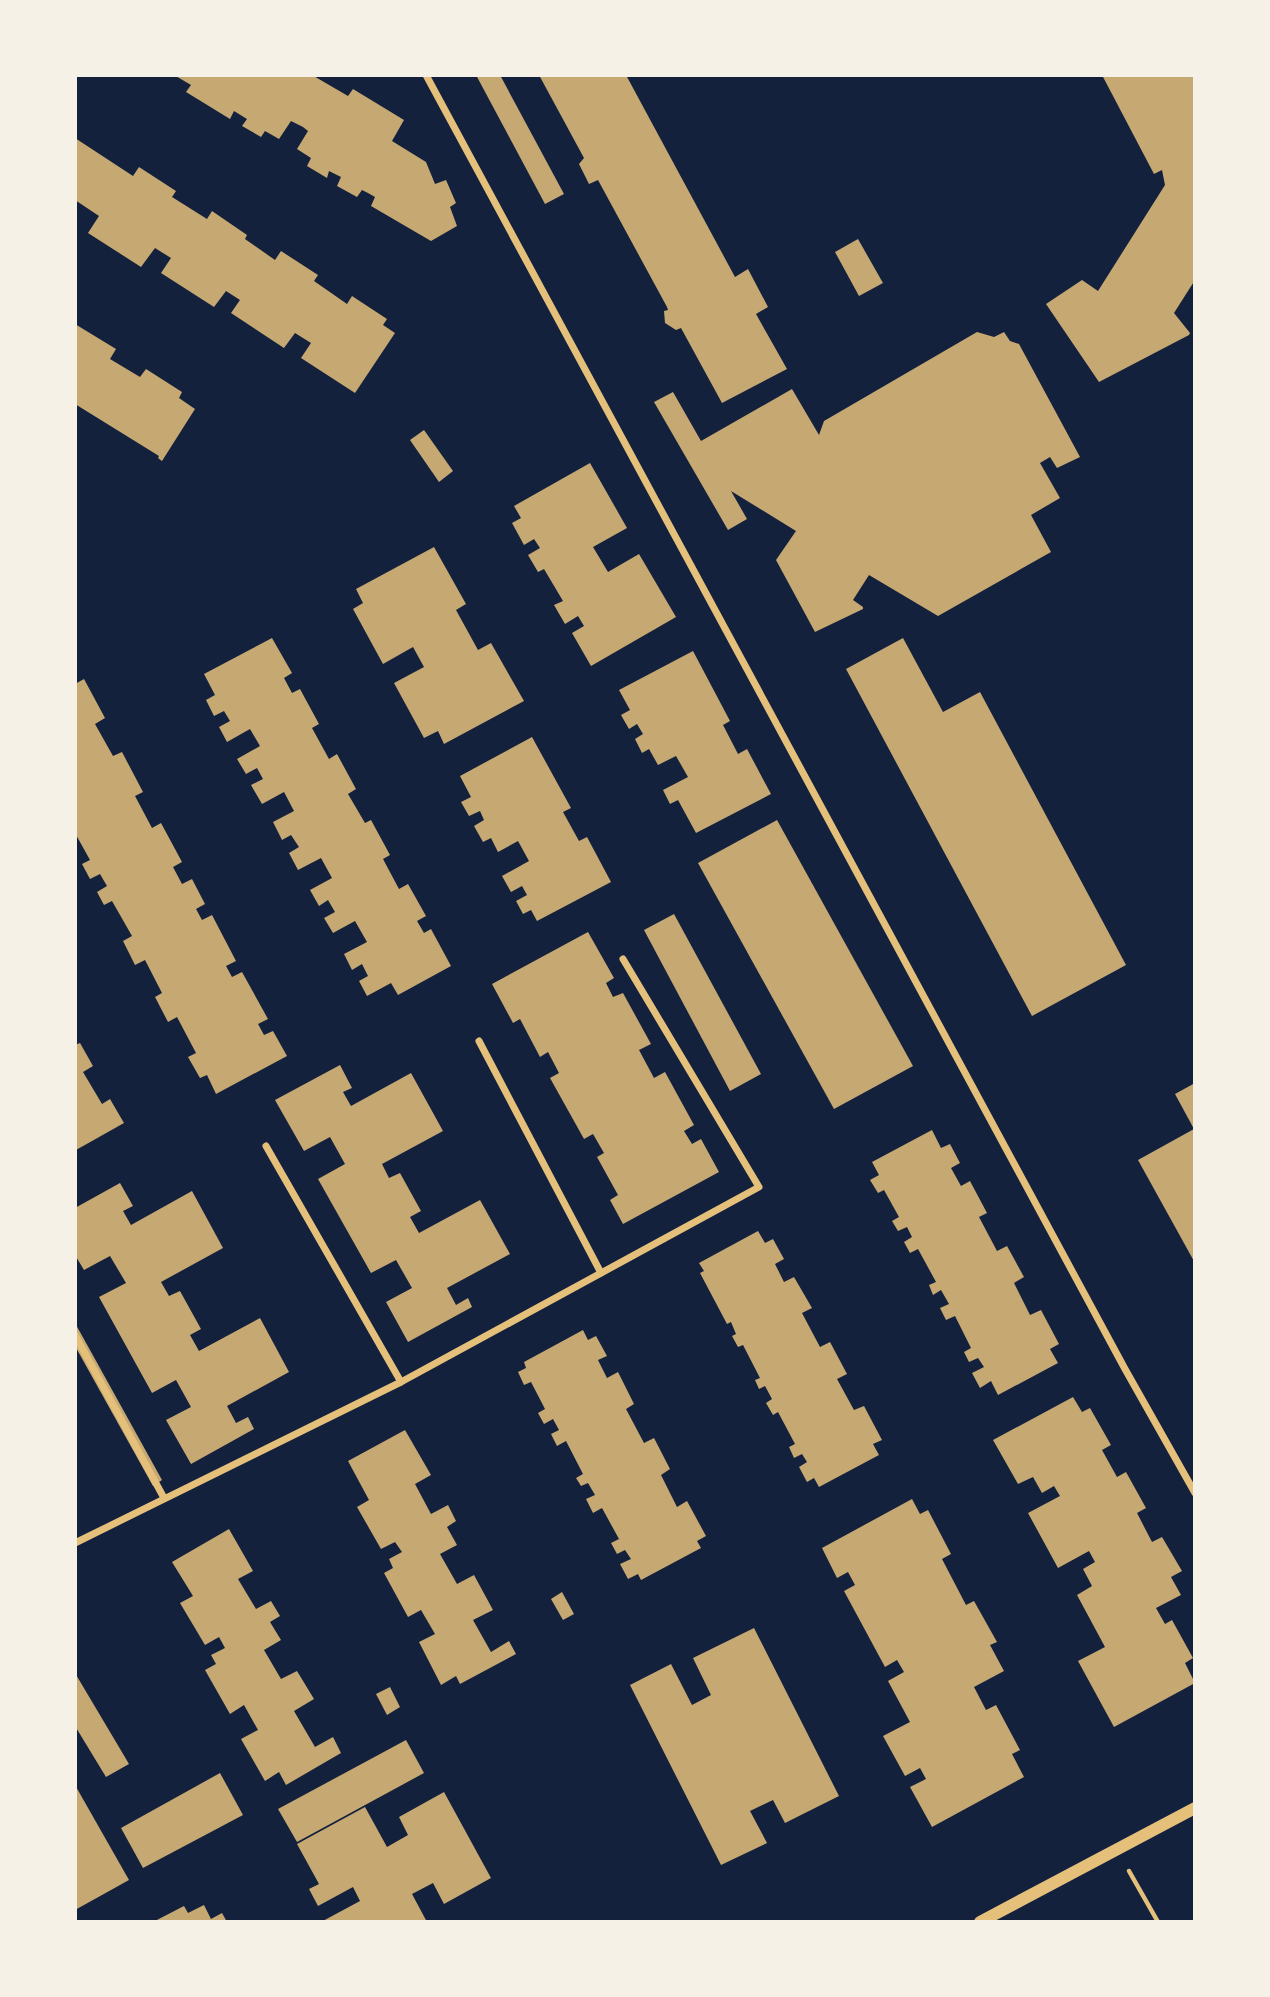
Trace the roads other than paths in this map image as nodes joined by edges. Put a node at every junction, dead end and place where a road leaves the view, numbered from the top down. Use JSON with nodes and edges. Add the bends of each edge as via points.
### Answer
{"nodes":[{"id":1,"x":426,"y":75,"type":"edge"},
{"id":2,"x":624,"y":958,"type":"dead end"},
{"id":3,"x":480,"y":1041,"type":"dead end"},
{"id":4,"x":266,"y":1146,"type":"dead end"},
{"id":5,"x":601,"y":1273,"type":"junction"},
{"id":6,"x":75,"y":1335,"type":"edge"},
{"id":7,"x":401,"y":1382,"type":"junction"},
{"id":8,"x":1195,"y":1493,"type":"edge"},
{"id":9,"x":164,"y":1498,"type":"junction"},
{"id":10,"x":75,"y":1543,"type":"edge"},
{"id":11,"x":1195,"y":1808,"type":"edge"},
{"id":12,"x":980,"y":1922,"type":"edge"}],
"edges":[{"from":1,"to":8,"type":"street"},
{"from":2,"to":5,"type":"street","via":[[759,1187]]},
{"from":3,"to":5,"type":"street"},
{"from":4,"to":7,"type":"street"},
{"from":5,"to":7,"type":"street"},
{"from":6,"to":9,"type":"street"},
{"from":7,"to":9,"type":"street"},
{"from":9,"to":10,"type":"street"},
{"from":11,"to":12,"type":"street"}]}
